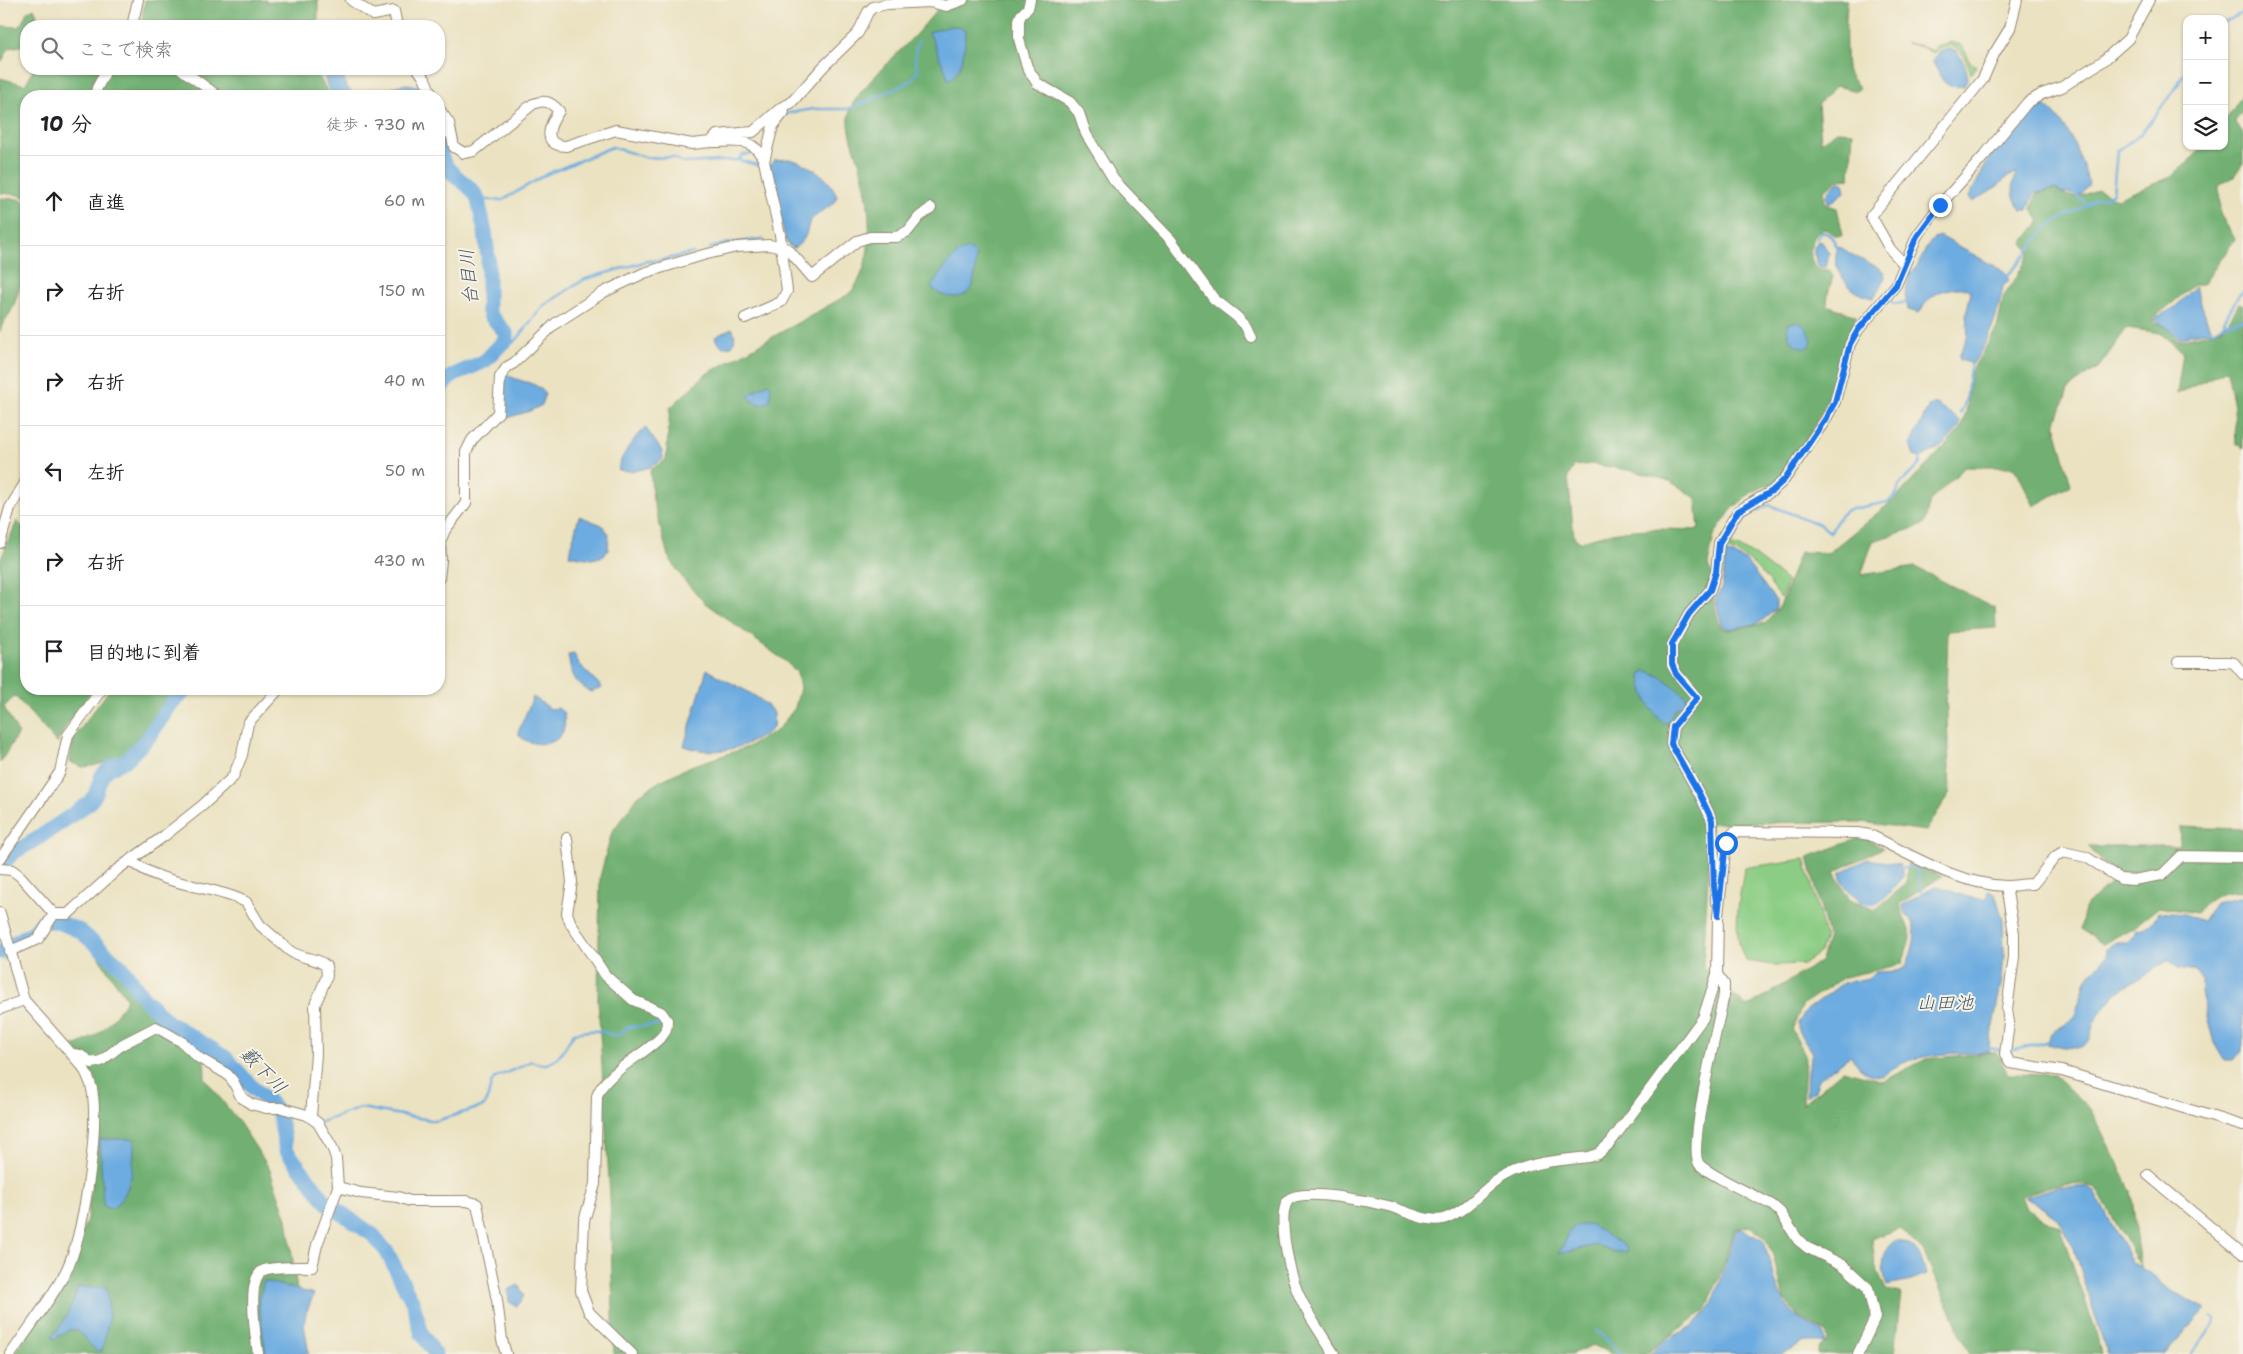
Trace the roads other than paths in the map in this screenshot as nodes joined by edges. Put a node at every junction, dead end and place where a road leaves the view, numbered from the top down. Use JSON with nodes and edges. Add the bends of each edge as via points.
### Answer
{"nodes":[{"id":1,"x":138,"y":0,"type":"edge"},
{"id":2,"x":351,"y":0,"type":"edge"},
{"id":3,"x":963,"y":0,"type":"edge"},
{"id":4,"x":1030,"y":0,"type":"edge"},
{"id":5,"x":2017,"y":0,"type":"edge"},
{"id":6,"x":2149,"y":0,"type":"edge"},
{"id":7,"x":133,"y":20,"type":"edge"},
{"id":8,"x":395,"y":20,"type":"edge"},
{"id":9,"x":104,"y":75,"type":"edge"},
{"id":10,"x":189,"y":75,"type":"edge"},
{"id":11,"x":422,"y":75,"type":"edge"},
{"id":12,"x":96,"y":90,"type":"edge"},
{"id":13,"x":210,"y":90,"type":"edge"},
{"id":14,"x":430,"y":90,"type":"edge"},
{"id":15,"x":791,"y":103,"type":"junction"},
{"id":16,"x":445,"y":118,"type":"edge"},
{"id":17,"x":449,"y":130,"type":"junction"},
{"id":18,"x":445,"y":132,"type":"edge"},
{"id":19,"x":711,"y":142,"type":"junction"},
{"id":20,"x":762,"y":155,"type":"junction"},
{"id":21,"x":931,"y":208,"type":"dead end"},
{"id":22,"x":781,"y":247,"type":"junction"},
{"id":23,"x":1904,"y":264,"type":"junction"},
{"id":24,"x":745,"y":318,"type":"dead end"},
{"id":25,"x":1251,"y":336,"type":"dead end"},
{"id":26,"x":20,"y":491,"type":"edge"},
{"id":27,"x":445,"y":533,"type":"edge"},
{"id":28,"x":0,"y":543,"type":"edge"},
{"id":29,"x":2178,"y":662,"type":"dead end"},
{"id":30,"x":2243,"y":674,"type":"edge"},
{"id":31,"x":98,"y":695,"type":"edge"},
{"id":32,"x":274,"y":695,"type":"edge"},
{"id":33,"x":567,"y":838,"type":"dead end"},
{"id":34,"x":2243,"y":857,"type":"edge"},
{"id":35,"x":0,"y":860,"type":"edge"},
{"id":36,"x":130,"y":860,"type":"junction"},
{"id":37,"x":0,"y":869,"type":"edge"},
{"id":38,"x":2006,"y":886,"type":"junction"},
{"id":39,"x":0,"y":912,"type":"edge"},
{"id":40,"x":1718,"y":916,"type":"junction"},
{"id":41,"x":52,"y":918,"type":"junction"},
{"id":42,"x":10,"y":951,"type":"junction"},
{"id":43,"x":1716,"y":974,"type":"junction"},
{"id":44,"x":24,"y":1000,"type":"junction"},
{"id":45,"x":0,"y":1009,"type":"edge"},
{"id":46,"x":73,"y":1054,"type":"junction"},
{"id":47,"x":311,"y":1116,"type":"junction"},
{"id":48,"x":2243,"y":1126,"type":"edge"},
{"id":49,"x":2148,"y":1175,"type":"dead end"},
{"id":50,"x":338,"y":1187,"type":"junction"},
{"id":51,"x":2243,"y":1254,"type":"edge"},
{"id":52,"x":11,"y":1354,"type":"edge"},
{"id":53,"x":258,"y":1354,"type":"edge"},
{"id":54,"x":506,"y":1354,"type":"edge"},
{"id":55,"x":632,"y":1354,"type":"edge"},
{"id":56,"x":1334,"y":1354,"type":"edge"},
{"id":57,"x":1858,"y":1354,"type":"edge"}],
"edges":[{"from":1,"to":7,"type":"street"},
{"from":2,"to":8,"type":"street","via":[[373,15],[394,11]]},
{"from":3,"to":15,"type":"street","via":[[946,6],[930,2],[872,7],[858,33]]},
{"from":4,"to":25,"type":"street","via":[[1019,20],[1018,39],[1027,67],[1037,83],[1070,102],[1114,180],[1171,240],[1214,299],[1246,325]]},
{"from":5,"to":23,"type":"street","via":[[2010,28],[1983,79],[1871,216],[1890,249]]},
{"from":6,"to":23,"type":"street","via":[[2128,39],[2103,61],[2062,87],[2027,103],[1924,226]]},
{"from":9,"to":12,"type":"street"},
{"from":10,"to":13,"type":"street"},
{"from":11,"to":14,"type":"street"},
{"from":15,"to":19,"type":"street","via":[[753,132],[717,135]]},
{"from":15,"to":20,"type":"street","via":[[773,126]]},
{"from":16,"to":17,"type":"street"},
{"from":17,"to":18,"type":"street"},
{"from":17,"to":19,"type":"street","via":[[454,147],[469,153],[533,104],[546,101],[559,112],[549,132],[552,140],[561,146],[616,130],[692,144]]},
{"from":19,"to":20,"type":"street","via":[[742,142],[757,147]]},
{"from":20,"to":22,"type":"street"},
{"from":21,"to":22,"type":"street","via":[[908,231],[897,237],[870,237],[857,241],[812,277],[794,254]]},
{"from":22,"to":24,"type":"street","via":[[787,291],[781,302]]},
{"from":22,"to":27,"type":"street","via":[[737,247],[644,273],[604,292],[556,323],[500,377],[498,413],[472,440],[466,452],[466,503]]},
{"from":23,"to":40,"type":"street","via":[[1896,285],[1850,344],[1835,402],[1784,480],[1738,511],[1719,543],[1716,572],[1710,590],[1689,614],[1672,644],[1672,664],[1676,674],[1697,698],[1673,727],[1671,744],[1712,820]]},
{"from":26,"to":28,"type":"street","via":[[10,508]]},
{"from":29,"to":30,"type":"street","via":[[2229,662]]},
{"from":31,"to":35,"type":"street","via":[[68,736],[60,772]]},
{"from":32,"to":36,"type":"street","via":[[248,722],[242,755],[232,777],[203,806]]},
{"from":33,"to":55,"type":"street","via":[[572,882],[567,912],[571,924],[606,976],[633,1000],[661,1012],[667,1020],[662,1036],[635,1055],[597,1096],[595,1184],[584,1221],[581,1291],[589,1312]]},
{"from":34,"to":38,"type":"street","via":[[2181,856],[2162,875],[2133,880],[2121,879],[2086,857],[2062,852],[2033,884]]},
{"from":36,"to":41,"type":"street","via":[[68,914]]},
{"from":36,"to":47,"type":"street","via":[[176,883],[246,902],[260,925],[290,951],[326,966],[327,976],[314,1005],[316,1054]]},
{"from":37,"to":41,"type":"street","via":[[12,870],[20,876]]},
{"from":38,"to":40,"type":"street","via":[[1953,874],[1870,835],[1735,832],[1726,843]]},
{"from":38,"to":48,"type":"street","via":[[2014,933],[2005,1052],[2010,1063],[2062,1071]]},
{"from":39,"to":42,"type":"street"},
{"from":40,"to":43,"type":"street"},
{"from":41,"to":42,"type":"street","via":[[38,939]]},
{"from":42,"to":44,"type":"street"},
{"from":43,"to":56,"type":"street","via":[[1697,1028],[1610,1143],[1598,1154],[1529,1165],[1497,1181],[1454,1214],[1442,1219],[1320,1195],[1291,1198],[1286,1203],[1282,1220],[1296,1288]]},
{"from":43,"to":57,"type":"street","via":[[1724,984],[1724,996],[1699,1119],[1697,1161],[1711,1173],[1772,1205],[1803,1244],[1843,1265],[1868,1288],[1875,1318]]},
{"from":44,"to":45,"type":"street"},
{"from":44,"to":46,"type":"street"},
{"from":46,"to":47,"type":"street","via":[[92,1063],[101,1061],[123,1044],[156,1026],[227,1074],[241,1097],[251,1104]]},
{"from":46,"to":52,"type":"street","via":[[90,1080],[94,1106],[91,1160],[78,1232],[66,1272]]},
{"from":47,"to":50,"type":"street","via":[[332,1147]]},
{"from":49,"to":51,"type":"street"},
{"from":50,"to":53,"type":"street","via":[[312,1267],[266,1269],[258,1275],[254,1290]]},
{"from":50,"to":54,"type":"street","via":[[410,1201],[475,1201]]}]}
